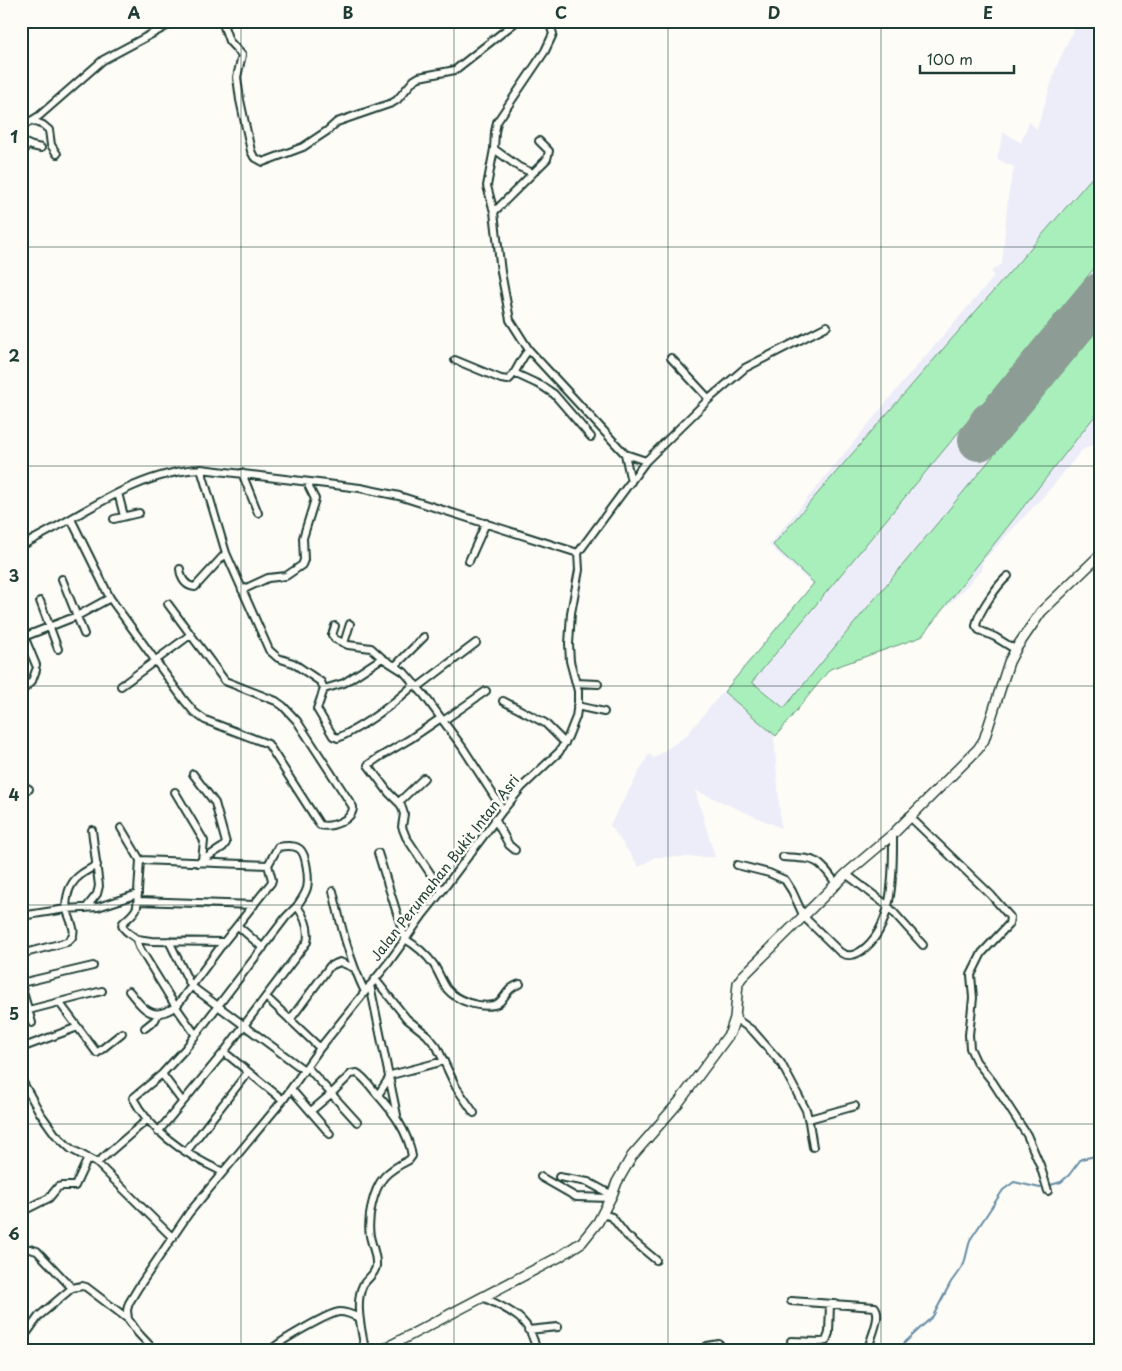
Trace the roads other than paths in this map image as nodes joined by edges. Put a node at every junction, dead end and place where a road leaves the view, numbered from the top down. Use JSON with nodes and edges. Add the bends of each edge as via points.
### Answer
{"nodes":[{"id":1,"x":176,"y":21,"type":"edge"},
{"id":2,"x":222,"y":21,"type":"edge"},
{"id":3,"x":517,"y":21,"type":"edge"},
{"id":4,"x":549,"y":21,"type":"edge"},
{"id":5,"x":33,"y":121,"type":"junction"},
{"id":6,"x":21,"y":127,"type":"edge"},
{"id":7,"x":21,"y":141,"type":"edge"},
{"id":8,"x":539,"y":142,"type":"dead end"},
{"id":9,"x":28,"y":145,"type":"junction"},
{"id":10,"x":41,"y":148,"type":"dead end"},
{"id":11,"x":494,"y":150,"type":"junction"},
{"id":12,"x":21,"y":153,"type":"edge"},
{"id":13,"x":57,"y":154,"type":"dead end"},
{"id":14,"x":533,"y":173,"type":"junction"},
{"id":15,"x":494,"y":212,"type":"junction"},
{"id":16,"x":827,"y":326,"type":"dead end"},
{"id":17,"x":529,"y":350,"type":"junction"},
{"id":18,"x":671,"y":358,"type":"dead end"},
{"id":19,"x":455,"y":360,"type":"dead end"},
{"id":20,"x":514,"y":373,"type":"junction"},
{"id":21,"x":570,"y":396,"type":"junction"},
{"id":22,"x":709,"y":399,"type":"junction"},
{"id":23,"x":562,"y":404,"type":"junction"},
{"id":24,"x":591,"y":437,"type":"dead end"},
{"id":25,"x":625,"y":454,"type":"junction"},
{"id":26,"x":646,"y":461,"type":"junction"},
{"id":27,"x":201,"y":469,"type":"junction"},
{"id":28,"x":242,"y":473,"type":"junction"},
{"id":29,"x":310,"y":482,"type":"junction"},
{"id":30,"x":632,"y":482,"type":"junction"},
{"id":31,"x":118,"y":493,"type":"junction"},
{"id":32,"x":139,"y":513,"type":"dead end"},
{"id":33,"x":258,"y":513,"type":"dead end"},
{"id":34,"x":124,"y":516,"type":"junction"},
{"id":35,"x":71,"y":519,"type":"junction"},
{"id":36,"x":114,"y":519,"type":"dead end"},
{"id":37,"x":486,"y":523,"type":"junction"},
{"id":38,"x":21,"y":546,"type":"edge"},
{"id":39,"x":226,"y":553,"type":"junction"},
{"id":40,"x":578,"y":553,"type":"junction"},
{"id":41,"x":1101,"y":554,"type":"edge"},
{"id":42,"x":469,"y":561,"type":"dead end"},
{"id":43,"x":180,"y":569,"type":"dead end"},
{"id":44,"x":1008,"y":576,"type":"dead end"},
{"id":45,"x":62,"y":579,"type":"dead end"},
{"id":46,"x":242,"y":590,"type":"junction"},
{"id":47,"x":110,"y":598,"type":"junction"},
{"id":48,"x":40,"y":601,"type":"dead end"},
{"id":49,"x":168,"y":604,"type":"dead end"},
{"id":50,"x":77,"y":616,"type":"junction"},
{"id":51,"x":350,"y":624,"type":"dead end"},
{"id":52,"x":335,"y":626,"type":"dead end"},
{"id":53,"x":51,"y":627,"type":"junction"},
{"id":54,"x":21,"y":629,"type":"edge"},
{"id":55,"x":84,"y":634,"type":"dead end"},
{"id":56,"x":190,"y":635,"type":"junction"},
{"id":57,"x":424,"y":637,"type":"dead end"},
{"id":58,"x":23,"y":638,"type":"edge"},
{"id":59,"x":344,"y":643,"type":"junction"},
{"id":60,"x":476,"y":643,"type":"dead end"},
{"id":61,"x":58,"y":649,"type":"dead end"},
{"id":62,"x":1016,"y":650,"type":"junction"},
{"id":63,"x":382,"y":658,"type":"junction"},
{"id":64,"x":154,"y":662,"type":"junction"},
{"id":65,"x":396,"y":666,"type":"junction"},
{"id":66,"x":576,"y":683,"type":"junction"},
{"id":67,"x":598,"y":684,"type":"dead end"},
{"id":68,"x":121,"y":686,"type":"dead end"},
{"id":69,"x":417,"y":686,"type":"junction"},
{"id":70,"x":324,"y":689,"type":"junction"},
{"id":71,"x":486,"y":691,"type":"dead end"},
{"id":72,"x":21,"y":692,"type":"edge"},
{"id":73,"x":503,"y":701,"type":"dead end"},
{"id":74,"x":577,"y":706,"type":"junction"},
{"id":75,"x":604,"y":712,"type":"dead end"},
{"id":76,"x":442,"y":719,"type":"junction"},
{"id":77,"x":566,"y":743,"type":"junction"},
{"id":78,"x":193,"y":774,"type":"dead end"},
{"id":79,"x":424,"y":778,"type":"dead end"},
{"id":80,"x":21,"y":784,"type":"edge"},
{"id":81,"x":29,"y":789,"type":"dead end"},
{"id":82,"x":175,"y":792,"type":"dead end"},
{"id":83,"x":400,"y":802,"type":"junction"},
{"id":84,"x":503,"y":810,"type":"junction"},
{"id":85,"x":909,"y":816,"type":"junction"},
{"id":86,"x":495,"y":820,"type":"junction"},
{"id":87,"x":121,"y":828,"type":"dead end"},
{"id":88,"x":92,"y":830,"type":"dead end"},
{"id":89,"x":893,"y":834,"type":"junction"},
{"id":90,"x":515,"y":850,"type":"dead end"},
{"id":91,"x":378,"y":853,"type":"dead end"},
{"id":92,"x":783,"y":857,"type":"dead end"},
{"id":93,"x":140,"y":860,"type":"junction"},
{"id":94,"x":200,"y":862,"type":"junction"},
{"id":95,"x":97,"y":865,"type":"junction"},
{"id":96,"x":268,"y":865,"type":"junction"},
{"id":97,"x":737,"y":865,"type":"dead end"},
{"id":98,"x":846,"y":874,"type":"junction"},
{"id":99,"x":837,"y":885,"type":"junction"},
{"id":100,"x":333,"y":891,"type":"dead end"},
{"id":101,"x":442,"y":891,"type":"junction"},
{"id":102,"x":138,"y":897,"type":"junction"},
{"id":103,"x":254,"y":905,"type":"junction"},
{"id":104,"x":297,"y":906,"type":"junction"},
{"id":105,"x":888,"y":906,"type":"junction"},
{"id":106,"x":86,"y":908,"type":"junction"},
{"id":107,"x":66,"y":909,"type":"junction"},
{"id":108,"x":21,"y":916,"type":"edge"},
{"id":109,"x":804,"y":917,"type":"junction"},
{"id":110,"x":238,"y":926,"type":"junction"},
{"id":111,"x":137,"y":939,"type":"junction"},
{"id":112,"x":405,"y":939,"type":"junction"},
{"id":113,"x":169,"y":941,"type":"junction"},
{"id":114,"x":224,"y":942,"type":"junction"},
{"id":115,"x":923,"y":945,"type":"dead end"},
{"id":116,"x":263,"y":948,"type":"junction"},
{"id":117,"x":21,"y":954,"type":"edge"},
{"id":118,"x":93,"y":966,"type":"dead end"},
{"id":119,"x":354,"y":968,"type":"junction"},
{"id":120,"x":373,"y":982,"type":"junction"},
{"id":121,"x":21,"y":984,"type":"edge"},
{"id":122,"x":520,"y":984,"type":"dead end"},
{"id":123,"x":191,"y":986,"type":"junction"},
{"id":124,"x":129,"y":990,"type":"dead end"},
{"id":125,"x":102,"y":991,"type":"dead end"},
{"id":126,"x":365,"y":992,"type":"junction"},
{"id":127,"x":266,"y":997,"type":"junction"},
{"id":128,"x":59,"y":1002,"type":"junction"},
{"id":129,"x":217,"y":1006,"type":"junction"},
{"id":130,"x":176,"y":1007,"type":"junction"},
{"id":131,"x":29,"y":1010,"type":"junction"},
{"id":132,"x":21,"y":1012,"type":"edge"},
{"id":133,"x":158,"y":1014,"type":"junction"},
{"id":134,"x":734,"y":1018,"type":"junction"},
{"id":135,"x":290,"y":1020,"type":"junction"},
{"id":136,"x":32,"y":1023,"type":"dead end"},
{"id":137,"x":244,"y":1025,"type":"junction"},
{"id":138,"x":78,"y":1027,"type":"junction"},
{"id":139,"x":145,"y":1028,"type":"dead end"},
{"id":140,"x":122,"y":1033,"type":"dead end"},
{"id":141,"x":195,"y":1034,"type":"junction"},
{"id":142,"x":21,"y":1048,"type":"edge"},
{"id":143,"x":320,"y":1048,"type":"junction"},
{"id":144,"x":224,"y":1052,"type":"junction"},
{"id":145,"x":444,"y":1061,"type":"junction"},
{"id":146,"x":305,"y":1068,"type":"junction"},
{"id":147,"x":248,"y":1072,"type":"junction"},
{"id":148,"x":162,"y":1074,"type":"junction"},
{"id":149,"x":21,"y":1079,"type":"edge"},
{"id":150,"x":389,"y":1079,"type":"junction"},
{"id":151,"x":291,"y":1089,"type":"junction"},
{"id":152,"x":332,"y":1094,"type":"junction"},
{"id":153,"x":378,"y":1095,"type":"junction"},
{"id":154,"x":182,"y":1100,"type":"junction"},
{"id":155,"x":283,"y":1100,"type":"junction"},
{"id":156,"x":855,"y":1106,"type":"dead end"},
{"id":157,"x":310,"y":1111,"type":"junction"},
{"id":158,"x":474,"y":1113,"type":"dead end"},
{"id":159,"x":148,"y":1119,"type":"junction"},
{"id":160,"x":809,"y":1119,"type":"junction"},
{"id":161,"x":398,"y":1121,"type":"junction"},
{"id":162,"x":357,"y":1122,"type":"dead end"},
{"id":163,"x":158,"y":1132,"type":"junction"},
{"id":164,"x":330,"y":1134,"type":"dead end"},
{"id":165,"x":813,"y":1147,"type":"dead end"},
{"id":166,"x":186,"y":1152,"type":"junction"},
{"id":167,"x":88,"y":1158,"type":"junction"},
{"id":168,"x":97,"y":1163,"type":"junction"},
{"id":169,"x":223,"y":1172,"type":"junction"},
{"id":170,"x":541,"y":1177,"type":"dead end"},
{"id":171,"x":559,"y":1177,"type":"dead end"},
{"id":172,"x":1048,"y":1191,"type":"dead end"},
{"id":173,"x":611,"y":1197,"type":"junction"},
{"id":174,"x":21,"y":1212,"type":"edge"},
{"id":175,"x":601,"y":1216,"type":"junction"},
{"id":176,"x":173,"y":1238,"type":"junction"},
{"id":177,"x":21,"y":1248,"type":"edge"},
{"id":178,"x":656,"y":1260,"type":"dead end"},
{"id":179,"x":72,"y":1288,"type":"junction"},
{"id":180,"x":483,"y":1297,"type":"junction"},
{"id":181,"x":791,"y":1301,"type":"dead end"},
{"id":182,"x":830,"y":1304,"type":"junction"},
{"id":183,"x":359,"y":1318,"type":"junction"},
{"id":184,"x":128,"y":1319,"type":"junction"},
{"id":185,"x":558,"y":1327,"type":"dead end"},
{"id":186,"x":528,"y":1330,"type":"junction"},
{"id":187,"x":21,"y":1341,"type":"edge"},
{"id":188,"x":791,"y":1341,"type":"dead end"},
{"id":189,"x":707,"y":1346,"type":"dead end"},
{"id":190,"x":154,"y":1350,"type":"edge"},
{"id":191,"x":271,"y":1350,"type":"edge"},
{"id":192,"x":366,"y":1350,"type":"edge"},
{"id":193,"x":382,"y":1350,"type":"edge"},
{"id":194,"x":536,"y":1350,"type":"edge"},
{"id":195,"x":724,"y":1350,"type":"edge"},
{"id":196,"x":868,"y":1350,"type":"edge"}],
"edges":[{"from":1,"to":5,"type":"street","via":[[103,60]]},
{"from":2,"to":3,"type":"street","via":[[228,41],[242,55],[237,77],[240,100],[251,151],[263,162],[303,147],[337,122],[392,103],[419,77],[455,70]]},
{"from":4,"to":11,"type":"street","via":[[552,37],[500,117]]},
{"from":5,"to":6,"type":"street"},
{"from":5,"to":13,"type":"street","via":[[49,130],[50,143]]},
{"from":7,"to":9,"type":"street"},
{"from":8,"to":14,"type":"street","via":[[549,154]]},
{"from":9,"to":10,"type":"street"},
{"from":9,"to":12,"type":"street"},
{"from":11,"to":14,"type":"street"},
{"from":11,"to":15,"type":"street","via":[[487,186]]},
{"from":14,"to":15,"type":"street"},
{"from":15,"to":17,"type":"street","via":[[506,304],[513,325]]},
{"from":16,"to":22,"type":"street","via":[[745,368]]},
{"from":17,"to":20,"type":"street"},
{"from":17,"to":21,"type":"street"},
{"from":18,"to":22,"type":"street"},
{"from":19,"to":20,"type":"street","via":[[504,380],[511,379]]},
{"from":20,"to":23,"type":"street","via":[[542,386]]},
{"from":21,"to":23,"type":"street"},
{"from":21,"to":25,"type":"street"},
{"from":22,"to":26,"type":"street"},
{"from":23,"to":24,"type":"street"},
{"from":25,"to":26,"type":"street"},
{"from":25,"to":30,"type":"street"},
{"from":26,"to":30,"type":"street"},
{"from":27,"to":28,"type":"street"},
{"from":27,"to":31,"type":"street","via":[[168,473]]},
{"from":27,"to":39,"type":"street"},
{"from":28,"to":29,"type":"street"},
{"from":28,"to":33,"type":"street"},
{"from":29,"to":37,"type":"street","via":[[399,496]]},
{"from":29,"to":46,"type":"street","via":[[315,499],[303,538],[302,566],[286,576],[268,578]]},
{"from":30,"to":40,"type":"street"},
{"from":31,"to":34,"type":"street"},
{"from":31,"to":35,"type":"street"},
{"from":32,"to":34,"type":"street"},
{"from":34,"to":36,"type":"street"},
{"from":35,"to":38,"type":"street"},
{"from":35,"to":47,"type":"street"},
{"from":37,"to":40,"type":"street"},
{"from":37,"to":42,"type":"street"},
{"from":39,"to":43,"type":"street","via":[[195,587],[185,582]]},
{"from":39,"to":46,"type":"street"},
{"from":40,"to":66,"type":"street","name":"Jalan Perumahan Bukit Intan Asri","via":[[580,565],[569,644]]},
{"from":41,"to":62,"type":"street","via":[[1041,612]]},
{"from":44,"to":62,"type":"street","via":[[1001,582],[976,626]]},
{"from":45,"to":50,"type":"street"},
{"from":46,"to":70,"type":"street","via":[[270,650],[278,658],[313,675]]},
{"from":47,"to":50,"type":"street"},
{"from":47,"to":64,"type":"street"},
{"from":48,"to":53,"type":"street"},
{"from":49,"to":56,"type":"street"},
{"from":50,"to":53,"type":"street"},
{"from":50,"to":55,"type":"street"},
{"from":51,"to":59,"type":"street"},
{"from":52,"to":59,"type":"street","via":[[332,636]]},
{"from":53,"to":58,"type":"street"},
{"from":53,"to":61,"type":"street"},
{"from":54,"to":58,"type":"street"},
{"from":56,"to":64,"type":"street"},
{"from":56,"to":64,"type":"street","via":[[225,681],[276,701],[294,717],[353,807],[348,817],[327,826],[320,825],[269,745],[198,716]]},
{"from":57,"to":65,"type":"street"},
{"from":58,"to":72,"type":"street","via":[[36,668],[32,681]]},
{"from":59,"to":63,"type":"street","via":[[370,647]]},
{"from":60,"to":69,"type":"street"},
{"from":62,"to":85,"type":"street","via":[[1009,662],[984,740]]},
{"from":63,"to":65,"type":"street"},
{"from":63,"to":70,"type":"street","via":[[344,684]]},
{"from":64,"to":68,"type":"street"},
{"from":65,"to":69,"type":"street"},
{"from":66,"to":67,"type":"street"},
{"from":66,"to":74,"type":"street","name":"Jalan Perumahan Bukit Intan Asri"},
{"from":69,"to":70,"type":"street","via":[[355,730],[338,738],[331,734],[317,711]]},
{"from":69,"to":76,"type":"street"},
{"from":71,"to":76,"type":"street"},
{"from":73,"to":77,"type":"street","via":[[545,723]]},
{"from":74,"to":75,"type":"street"},
{"from":74,"to":77,"type":"street","name":"Jalan Perumahan Bukit Intan Asri"},
{"from":76,"to":83,"type":"street","via":[[368,765]]},
{"from":76,"to":84,"type":"street"},
{"from":77,"to":84,"type":"street","name":"Jalan Perumahan Bukit Intan Asri"},
{"from":78,"to":94,"type":"street","via":[[215,803],[226,841],[225,846]]},
{"from":79,"to":83,"type":"street"},
{"from":80,"to":81,"type":"street"},
{"from":82,"to":94,"type":"street","via":[[204,841]]},
{"from":83,"to":101,"type":"street","via":[[404,810],[404,833]]},
{"from":84,"to":86,"type":"street","name":"Jalan Perumahan Bukit Intan Asri"},
{"from":85,"to":89,"type":"street"},
{"from":85,"to":172,"type":"street","via":[[1010,916],[1009,924],[982,953],[972,975],[970,1048],[1031,1142]]},
{"from":86,"to":90,"type":"street"},
{"from":86,"to":101,"type":"street","name":"Jalan Perumahan Bukit Intan Asri"},
{"from":87,"to":93,"type":"street"},
{"from":88,"to":95,"type":"street"},
{"from":89,"to":98,"type":"street"},
{"from":89,"to":105,"type":"street","via":[[893,872]]},
{"from":91,"to":112,"type":"street"},
{"from":92,"to":99,"type":"street","via":[[818,861]]},
{"from":93,"to":94,"type":"street"},
{"from":93,"to":102,"type":"street"},
{"from":94,"to":96,"type":"street"},
{"from":95,"to":106,"type":"street","via":[[98,890]]},
{"from":95,"to":107,"type":"street","via":[[72,884]]},
{"from":96,"to":103,"type":"street","via":[[272,882]]},
{"from":96,"to":104,"type":"street","via":[[278,848],[296,847],[301,851],[308,883]]},
{"from":97,"to":109,"type":"street","via":[[782,878]]},
{"from":98,"to":99,"type":"street"},
{"from":98,"to":105,"type":"street"},
{"from":99,"to":109,"type":"street"},
{"from":100,"to":119,"type":"street"},
{"from":101,"to":112,"type":"street","name":"Jalan Perumahan Bukit Intan Asri"},
{"from":102,"to":103,"type":"street"},
{"from":102,"to":106,"type":"street"},
{"from":102,"to":111,"type":"street","via":[[136,911],[122,926]]},
{"from":103,"to":110,"type":"street"},
{"from":104,"to":116,"type":"street"},
{"from":104,"to":127,"type":"street","via":[[307,929],[306,942]]},
{"from":105,"to":109,"type":"street","via":[[873,939],[858,953],[848,956],[835,948]]},
{"from":105,"to":115,"type":"street"},
{"from":106,"to":107,"type":"street"},
{"from":107,"to":108,"type":"street"},
{"from":107,"to":117,"type":"street","via":[[74,933],[70,941]]},
{"from":109,"to":134,"type":"street","via":[[742,977],[738,983]]},
{"from":110,"to":114,"type":"street"},
{"from":110,"to":116,"type":"street"},
{"from":111,"to":113,"type":"street"},
{"from":111,"to":130,"type":"street"},
{"from":112,"to":120,"type":"street","name":"Jalan Perumahan Bukit Intan Asri"},
{"from":112,"to":122,"type":"street","via":[[429,958],[452,994],[466,1001],[478,1005],[496,1004],[510,988]]},
{"from":113,"to":114,"type":"street"},
{"from":113,"to":123,"type":"street"},
{"from":114,"to":123,"type":"street"},
{"from":116,"to":129,"type":"street"},
{"from":118,"to":121,"type":"street"},
{"from":119,"to":126,"type":"street"},
{"from":119,"to":135,"type":"street","via":[[340,962],[332,964]]},
{"from":120,"to":126,"type":"street","name":"Jalan Perumahan Bukit Intan Asri"},
{"from":120,"to":145,"type":"street","via":[[433,1042]]},
{"from":120,"to":150,"type":"street"},
{"from":121,"to":131,"type":"street"},
{"from":123,"to":129,"type":"street"},
{"from":123,"to":130,"type":"street"},
{"from":124,"to":133,"type":"street","via":[[144,1008]]},
{"from":125,"to":128,"type":"street"},
{"from":126,"to":143,"type":"street","name":"Jalan Perumahan Bukit Intan Asri"},
{"from":127,"to":135,"type":"street"},
{"from":127,"to":137,"type":"street"},
{"from":128,"to":131,"type":"street"},
{"from":128,"to":138,"type":"street"},
{"from":129,"to":137,"type":"street"},
{"from":129,"to":141,"type":"street"},
{"from":130,"to":133,"type":"street"},
{"from":130,"to":141,"type":"street"},
{"from":131,"to":132,"type":"street"},
{"from":131,"to":136,"type":"street"},
{"from":133,"to":139,"type":"street"},
{"from":134,"to":160,"type":"street","via":[[753,1031],[781,1063]]},
{"from":134,"to":173,"type":"street","via":[[730,1033],[679,1102],[632,1156]]},
{"from":135,"to":143,"type":"street"},
{"from":137,"to":144,"type":"street"},
{"from":137,"to":146,"type":"street"},
{"from":138,"to":140,"type":"street","via":[[98,1053]]},
{"from":138,"to":142,"type":"street"},
{"from":141,"to":148,"type":"street"},
{"from":143,"to":146,"type":"street","name":"Jalan Perumahan Bukit Intan Asri"},
{"from":144,"to":147,"type":"street"},
{"from":144,"to":154,"type":"street"},
{"from":145,"to":150,"type":"street","via":[[393,1074]]},
{"from":145,"to":158,"type":"street","via":[[456,1087]]},
{"from":146,"to":151,"type":"street","name":"Jalan Perumahan Bukit Intan Asri"},
{"from":146,"to":152,"type":"street"},
{"from":147,"to":155,"type":"street"},
{"from":147,"to":166,"type":"street"},
{"from":148,"to":154,"type":"street"},
{"from":148,"to":159,"type":"street","via":[[133,1098]]},
{"from":149,"to":167,"type":"street","via":[[55,1134],[71,1149]]},
{"from":150,"to":153,"type":"street"},
{"from":150,"to":161,"type":"street"},
{"from":151,"to":155,"type":"street","name":"Jalan Perumahan Bukit Intan Asri"},
{"from":151,"to":157,"type":"street"},
{"from":152,"to":153,"type":"street","via":[[355,1073]]},
{"from":152,"to":157,"type":"street"},
{"from":152,"to":162,"type":"street"},
{"from":153,"to":161,"type":"street"},
{"from":154,"to":163,"type":"street"},
{"from":155,"to":169,"type":"street","name":"Jalan Perumahan Bukit Intan Asri"},
{"from":156,"to":160,"type":"street"},
{"from":157,"to":164,"type":"street"},
{"from":159,"to":163,"type":"street"},
{"from":159,"to":168,"type":"street"},
{"from":160,"to":165,"type":"street"},
{"from":161,"to":183,"type":"street","via":[[407,1135],[412,1156],[384,1176],[379,1184],[370,1214],[376,1266],[360,1294]]},
{"from":163,"to":166,"type":"street"},
{"from":166,"to":169,"type":"street"},
{"from":167,"to":168,"type":"street"},
{"from":167,"to":174,"type":"street","via":[[75,1186],[58,1187],[49,1198]]},
{"from":168,"to":176,"type":"street"},
{"from":169,"to":176,"type":"street","name":"Jalan Perumahan Bukit Intan Asri"},
{"from":170,"to":173,"type":"street","via":[[576,1197]]},
{"from":171,"to":173,"type":"street","via":[[588,1182]]},
{"from":173,"to":175,"type":"street"},
{"from":175,"to":178,"type":"street","via":[[612,1217]]},
{"from":175,"to":180,"type":"street","via":[[582,1242]]},
{"from":176,"to":184,"type":"street","name":"Jalan Perumahan Bukit Intan Asri","via":[[129,1303]]},
{"from":177,"to":179,"type":"street","via":[[37,1251]]},
{"from":179,"to":184,"type":"street","via":[[86,1287]]},
{"from":179,"to":187,"type":"street","via":[[38,1316]]},
{"from":180,"to":186,"type":"street","via":[[512,1312]]},
{"from":180,"to":193,"type":"street"},
{"from":181,"to":182,"type":"street"},
{"from":182,"to":188,"type":"street","via":[[829,1333],[824,1342]]},
{"from":182,"to":196,"type":"street","via":[[876,1307],[876,1321]]},
{"from":183,"to":191,"type":"street","via":[[348,1313],[334,1313],[283,1340]]},
{"from":183,"to":192,"type":"street"},
{"from":184,"to":190,"type":"street"},
{"from":185,"to":186,"type":"street"},
{"from":186,"to":194,"type":"street"},
{"from":189,"to":195,"type":"street","via":[[718,1344]]}]}
